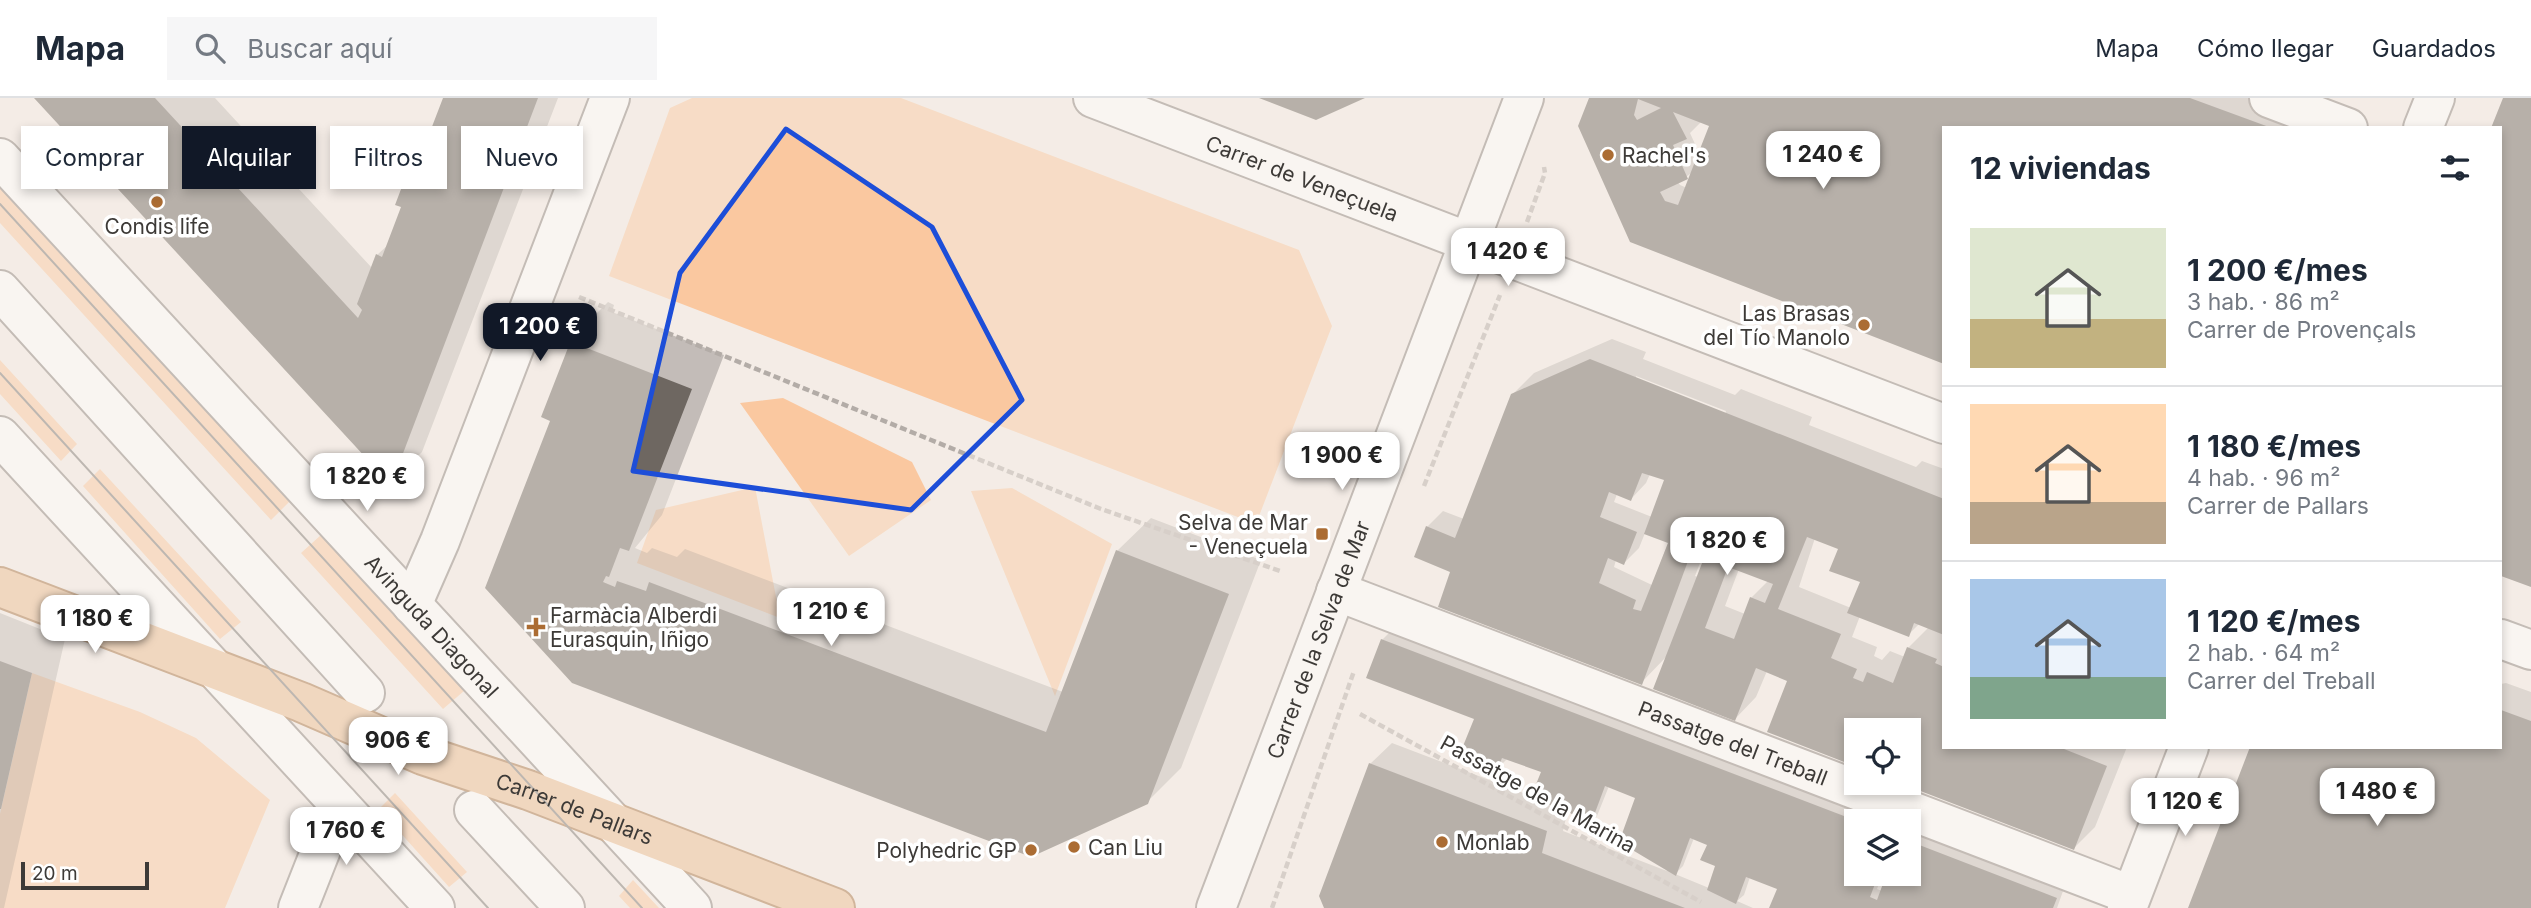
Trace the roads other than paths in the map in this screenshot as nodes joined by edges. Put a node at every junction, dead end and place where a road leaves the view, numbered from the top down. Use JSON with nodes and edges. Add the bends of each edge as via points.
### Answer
{"nodes":[{"id":1,"x":610,"y":98,"type":"edge"},
{"id":2,"x":1093,"y":98,"type":"edge"},
{"id":3,"x":1524,"y":98,"type":"edge"},
{"id":4,"x":2269,"y":98,"type":"edge"},
{"id":5,"x":2434,"y":98,"type":"edge"},
{"id":6,"x":2343,"y":126,"type":"edge"},
{"id":7,"x":2424,"y":126,"type":"edge"},
{"id":8,"x":0,"y":158,"type":"edge"},
{"id":9,"x":1469,"y":242,"type":"junction"},
{"id":10,"x":0,"y":290,"type":"edge"},
{"id":11,"x":1942,"y":423,"type":"edge"},
{"id":12,"x":0,"y":436,"type":"edge"},
{"id":13,"x":0,"y":587,"type":"edge"},
{"id":14,"x":1336,"y":591,"type":"junction"},
{"id":15,"x":412,"y":605,"type":"junction"},
{"id":16,"x":2502,"y":639,"type":"edge"},
{"id":17,"x":2531,"y":650,"type":"edge"},
{"id":18,"x":212,"y":668,"type":"junction"},
{"id":19,"x":365,"y":693,"type":"dead end"},
{"id":20,"x":2188,"y":749,"type":"edge"},
{"id":21,"x":339,"y":804,"type":"junction"},
{"id":22,"x":474,"y":810,"type":"dead end"},
{"id":23,"x":610,"y":821,"type":"junction"},
{"id":24,"x":2129,"y":902,"type":"edge"},
{"id":25,"x":298,"y":908,"type":"edge"},
{"id":26,"x":435,"y":908,"type":"edge"},
{"id":27,"x":565,"y":908,"type":"edge"},
{"id":28,"x":692,"y":908,"type":"edge"},
{"id":29,"x":835,"y":908,"type":"edge"},
{"id":30,"x":1216,"y":908,"type":"edge"}],
"edges":[{"from":1,"to":15,"type":"street"},
{"from":2,"to":9,"type":"street","name":"Carrer de Veneçuela"},
{"from":3,"to":9,"type":"street","name":"Carrer de la Selva de Mar"},
{"from":4,"to":6,"type":"street"},
{"from":5,"to":7,"type":"street"},
{"from":8,"to":15,"type":"street","name":"Avinguda Diagonal"},
{"from":9,"to":11,"type":"street","name":"Carrer de Veneçuela"},
{"from":9,"to":14,"type":"street","name":"Carrer de la Selva de Mar"},
{"from":10,"to":19,"type":"street"},
{"from":12,"to":18,"type":"street"},
{"from":13,"to":18,"type":"main road","name":"Carrer de Pallars"},
{"from":14,"to":24,"type":"street","name":"Passatge del Treball"},
{"from":14,"to":30,"type":"street","name":"Carrer de la Selva de Mar"},
{"from":15,"to":23,"type":"street","name":"Avinguda Diagonal"},
{"from":16,"to":17,"type":"street"},
{"from":18,"to":21,"type":"street"},
{"from":18,"to":23,"type":"main road","name":"Carrer de Pallars","via":[[423,755]]},
{"from":20,"to":24,"type":"street"},
{"from":21,"to":25,"type":"street"},
{"from":21,"to":26,"type":"street"},
{"from":22,"to":27,"type":"street"},
{"from":23,"to":28,"type":"street","name":"Avinguda Diagonal"},
{"from":23,"to":29,"type":"main road","name":"Carrer de Pallars"}]}
